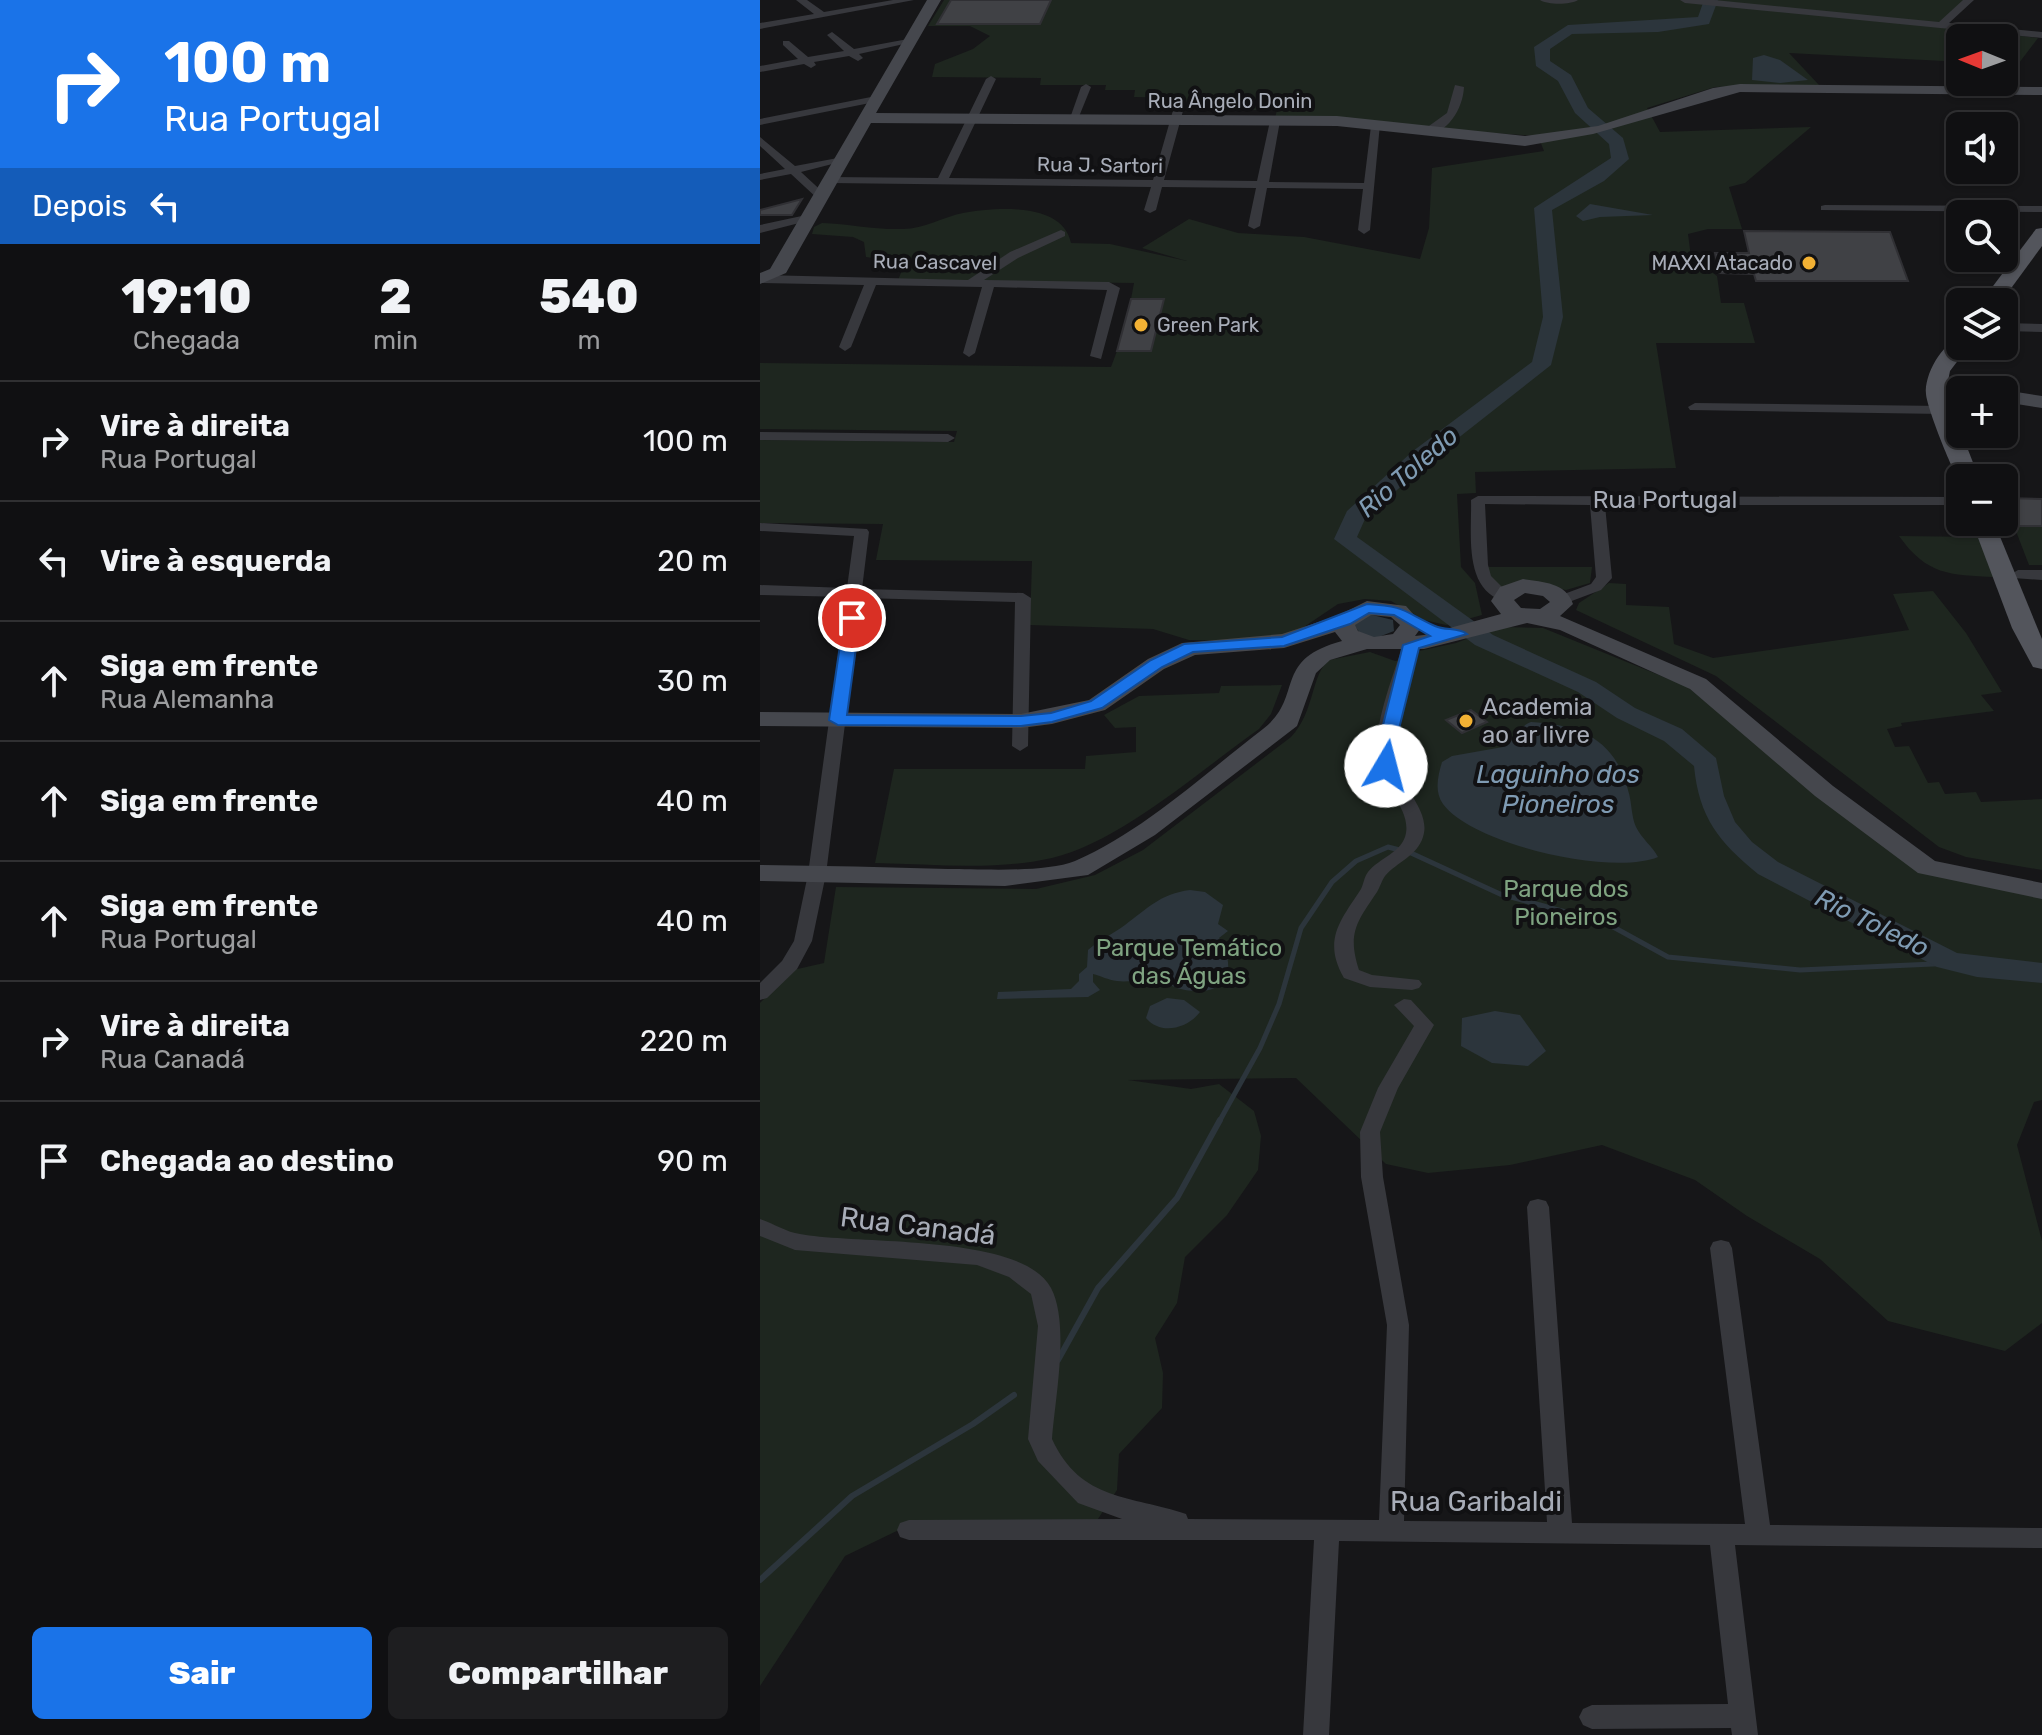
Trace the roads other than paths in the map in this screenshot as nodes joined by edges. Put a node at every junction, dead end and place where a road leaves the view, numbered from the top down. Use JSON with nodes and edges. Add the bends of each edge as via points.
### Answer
{"nodes":[{"id":1,"x":801,"y":0,"type":"edge"},
{"id":2,"x":909,"y":0,"type":"edge"},
{"id":3,"x":934,"y":0,"type":"edge"},
{"id":4,"x":1545,"y":0,"type":"edge"},
{"id":5,"x":1573,"y":0,"type":"edge"},
{"id":6,"x":1685,"y":0,"type":"edge"},
{"id":7,"x":1969,"y":0,"type":"edge"},
{"id":8,"x":1692,"y":1,"type":"edge"},
{"id":9,"x":822,"y":15,"type":"junction"},
{"id":10,"x":1941,"y":25,"type":"junction"},
{"id":11,"x":760,"y":26,"type":"edge"},
{"id":12,"x":832,"y":35,"type":"dead end"},
{"id":13,"x":2042,"y":35,"type":"edge"},
{"id":14,"x":908,"y":42,"type":"junction"},
{"id":15,"x":786,"y":43,"type":"dead end"},
{"id":16,"x":856,"y":56,"type":"junction"},
{"id":17,"x":806,"y":61,"type":"junction"},
{"id":18,"x":817,"y":70,"type":"dead end"},
{"id":19,"x":762,"y":73,"type":"edge"},
{"id":20,"x":991,"y":79,"type":"dead end"},
{"id":21,"x":1086,"y":87,"type":"dead end"},
{"id":22,"x":1459,"y":87,"type":"dead end"},
{"id":23,"x":2042,"y":91,"type":"edge"},
{"id":24,"x":876,"y":99,"type":"junction"},
{"id":25,"x":1181,"y":100,"type":"dead end"},
{"id":26,"x":865,"y":118,"type":"junction"},
{"id":27,"x":971,"y":119,"type":"junction"},
{"id":28,"x":1073,"y":119,"type":"junction"},
{"id":29,"x":1175,"y":120,"type":"junction"},
{"id":30,"x":1275,"y":121,"type":"junction"},
{"id":31,"x":760,"y":122,"type":"edge"},
{"id":32,"x":1376,"y":126,"type":"junction"},
{"id":33,"x":1426,"y":133,"type":"junction"},
{"id":34,"x":760,"y":140,"type":"edge"},
{"id":35,"x":843,"y":160,"type":"junction"},
{"id":36,"x":791,"y":170,"type":"junction"},
{"id":37,"x":760,"y":177,"type":"edge"},
{"id":38,"x":830,"y":180,"type":"junction"},
{"id":39,"x":942,"y":181,"type":"junction"},
{"id":40,"x":1156,"y":183,"type":"junction"},
{"id":41,"x":1263,"y":185,"type":"junction"},
{"id":42,"x":1369,"y":186,"type":"junction"},
{"id":43,"x":822,"y":197,"type":"junction"},
{"id":44,"x":1825,"y":208,"type":"dead end"},
{"id":45,"x":2042,"y":209,"type":"edge"},
{"id":46,"x":1150,"y":210,"type":"dead end"},
{"id":47,"x":811,"y":217,"type":"junction"},
{"id":48,"x":1254,"y":226,"type":"dead end"},
{"id":49,"x":760,"y":229,"type":"edge"},
{"id":50,"x":1364,"y":230,"type":"dead end"},
{"id":51,"x":2042,"y":233,"type":"edge"},
{"id":52,"x":1061,"y":234,"type":"dead end"},
{"id":53,"x":2042,"y":255,"type":"edge"},
{"id":54,"x":766,"y":277,"type":"edge"},
{"id":55,"x":871,"y":283,"type":"junction"},
{"id":56,"x":968,"y":284,"type":"junction"},
{"id":57,"x":989,"y":285,"type":"junction"},
{"id":58,"x":2001,"y":288,"type":"edge"},
{"id":59,"x":2018,"y":288,"type":"edge"},
{"id":60,"x":2018,"y":327,"type":"edge"},
{"id":61,"x":2042,"y":328,"type":"edge"},
{"id":62,"x":845,"y":347,"type":"dead end"},
{"id":63,"x":969,"y":353,"type":"dead end"},
{"id":64,"x":1096,"y":356,"type":"dead end"},
{"id":65,"x":1948,"y":360,"type":"edge"},
{"id":66,"x":2018,"y":399,"type":"edge"},
{"id":67,"x":1945,"y":404,"type":"edge"},
{"id":68,"x":2042,"y":405,"type":"edge"},
{"id":69,"x":2018,"y":406,"type":"edge"},
{"id":70,"x":1695,"y":407,"type":"dead end"},
{"id":71,"x":760,"y":436,"type":"edge"},
{"id":72,"x":948,"y":438,"type":"dead end"},
{"id":73,"x":1964,"y":464,"type":"edge"},
{"id":74,"x":1597,"y":500,"type":"junction"},
{"id":75,"x":1946,"y":501,"type":"edge"},
{"id":76,"x":760,"y":527,"type":"edge"},
{"id":77,"x":1988,"y":536,"type":"edge"},
{"id":78,"x":2004,"y":536,"type":"edge"},
{"id":79,"x":2018,"y":575,"type":"junction"},
{"id":80,"x":2042,"y":575,"type":"edge"},
{"id":81,"x":760,"y":590,"type":"edge"},
{"id":82,"x":856,"y":592,"type":"junction"},
{"id":83,"x":1562,"y":602,"type":"junction"},
{"id":84,"x":1530,"y":617,"type":"junction"},
{"id":85,"x":1483,"y":619,"type":"junction"},
{"id":86,"x":1410,"y":620,"type":"junction"},
{"id":87,"x":1345,"y":621,"type":"junction"},
{"id":88,"x":2042,"y":633,"type":"edge"},
{"id":89,"x":1388,"y":644,"type":"junction"},
{"id":90,"x":2042,"y":662,"type":"edge"},
{"id":91,"x":760,"y":719,"type":"edge"},
{"id":92,"x":838,"y":720,"type":"junction"},
{"id":93,"x":1021,"y":721,"type":"junction"},
{"id":94,"x":1020,"y":746,"type":"dead end"},
{"id":95,"x":760,"y":873,"type":"edge"},
{"id":96,"x":817,"y":874,"type":"junction"},
{"id":97,"x":2042,"y":879,"type":"edge"},
{"id":98,"x":2042,"y":891,"type":"edge"},
{"id":99,"x":760,"y":994,"type":"edge"},
{"id":100,"x":1538,"y":1207,"type":"dead end"},
{"id":101,"x":760,"y":1227,"type":"edge"},
{"id":102,"x":1721,"y":1248,"type":"dead end"},
{"id":103,"x":1215,"y":1529,"type":"junction"},
{"id":104,"x":909,"y":1530,"type":"dead end"},
{"id":105,"x":1327,"y":1530,"type":"junction"},
{"id":106,"x":1391,"y":1531,"type":"junction"},
{"id":107,"x":1560,"y":1532,"type":"junction"},
{"id":108,"x":1721,"y":1535,"type":"junction"},
{"id":109,"x":1759,"y":1535,"type":"junction"},
{"id":110,"x":2042,"y":1538,"type":"edge"},
{"id":111,"x":1592,"y":1717,"type":"dead end"},
{"id":112,"x":1744,"y":1726,"type":"edge"},
{"id":113,"x":1316,"y":1735,"type":"edge"}],
"edges":[{"from":1,"to":9,"type":"street"},
{"from":2,"to":9,"type":"street"},
{"from":3,"to":14,"type":"street"},
{"from":4,"to":5,"type":"street"},
{"from":6,"to":8,"type":"street"},
{"from":7,"to":10,"type":"street"},
{"from":8,"to":10,"type":"street"},
{"from":9,"to":11,"type":"street"},
{"from":10,"to":13,"type":"street","via":[[2030,29]]},
{"from":12,"to":16,"type":"street"},
{"from":14,"to":16,"type":"street"},
{"from":14,"to":24,"type":"street"},
{"from":15,"to":17,"type":"street"},
{"from":16,"to":17,"type":"street"},
{"from":17,"to":18,"type":"street"},
{"from":17,"to":19,"type":"street"},
{"from":20,"to":27,"type":"street"},
{"from":21,"to":28,"type":"street"},
{"from":22,"to":33,"type":"street","via":[[1459,106]]},
{"from":23,"to":33,"type":"street","name":"Rua Ângelo Donin","via":[[1740,88],[1599,128],[1525,141]]},
{"from":24,"to":26,"type":"street"},
{"from":24,"to":31,"type":"street"},
{"from":25,"to":29,"type":"street"},
{"from":26,"to":27,"type":"street","name":"Rua Ângelo Donin"},
{"from":26,"to":35,"type":"street"},
{"from":27,"to":28,"type":"street","name":"Rua Ângelo Donin"},
{"from":27,"to":39,"type":"street"},
{"from":28,"to":29,"type":"street","name":"Rua Ângelo Donin"},
{"from":29,"to":30,"type":"street","name":"Rua Ângelo Donin"},
{"from":29,"to":40,"type":"street"},
{"from":30,"to":32,"type":"street","name":"Rua Ângelo Donin"},
{"from":30,"to":41,"type":"street"},
{"from":32,"to":33,"type":"street","name":"Rua Ângelo Donin"},
{"from":32,"to":42,"type":"street"},
{"from":34,"to":36,"type":"street"},
{"from":35,"to":36,"type":"street"},
{"from":35,"to":38,"type":"street"},
{"from":36,"to":37,"type":"street"},
{"from":36,"to":43,"type":"street"},
{"from":38,"to":39,"type":"street","name":"Rua J. Sartori"},
{"from":38,"to":43,"type":"street"},
{"from":39,"to":40,"type":"street","name":"Rua J. Sartori"},
{"from":40,"to":41,"type":"street","name":"Rua J. Sartori"},
{"from":40,"to":46,"type":"street"},
{"from":41,"to":42,"type":"street","name":"Rua J. Sartori"},
{"from":41,"to":48,"type":"street"},
{"from":42,"to":50,"type":"street"},
{"from":43,"to":47,"type":"street"},
{"from":44,"to":45,"type":"street"},
{"from":47,"to":49,"type":"street"},
{"from":47,"to":54,"type":"street"},
{"from":51,"to":58,"type":"main road"},
{"from":52,"to":56,"type":"street"},
{"from":53,"to":59,"type":"main road"},
{"from":54,"to":55,"type":"street","name":"Rua Cascavel"},
{"from":55,"to":56,"type":"street","name":"Rua Cascavel"},
{"from":55,"to":62,"type":"street"},
{"from":56,"to":57,"type":"street","name":"Rua Cascavel"},
{"from":57,"to":63,"type":"street"},
{"from":57,"to":64,"type":"street","name":"Rua Cascavel","via":[[1114,288]]},
{"from":60,"to":61,"type":"street"},
{"from":65,"to":67,"type":"main road","via":[[1936,383]]},
{"from":66,"to":68,"type":"street"},
{"from":67,"to":70,"type":"street"},
{"from":67,"to":73,"type":"main road"},
{"from":68,"to":69,"type":"street"},
{"from":71,"to":72,"type":"street"},
{"from":74,"to":75,"type":"street","name":"Rua Portugal"},
{"from":74,"to":83,"type":"street","via":[[1604,578]]},
{"from":74,"to":85,"type":"street","name":"Rua Portugal","via":[[1475,501]]},
{"from":76,"to":82,"type":"street","via":[[862,532]]},
{"from":77,"to":90,"type":"main road"},
{"from":78,"to":79,"type":"main road"},
{"from":79,"to":80,"type":"street"},
{"from":79,"to":88,"type":"main road"},
{"from":81,"to":82,"type":"street"},
{"from":82,"to":92,"type":"street"},
{"from":82,"to":93,"type":"street","via":[[1019,595],[1025,602]]},
{"from":83,"to":84,"type":"street","via":[[1553,614]]},
{"from":83,"to":85,"type":"street","via":[[1550,590],[1515,589]]},
{"from":83,"to":97,"type":"street","via":[[1572,614],[1724,687],[1820,770],[1931,853],[1984,870]]},
{"from":84,"to":85,"type":"street"},
{"from":84,"to":98,"type":"street","via":[[1566,624],[1698,684],[1824,791],[1927,867]]},
{"from":85,"to":86,"type":"street","via":[[1435,632]]},
{"from":85,"to":89,"type":"street"},
{"from":86,"to":87,"type":"street","via":[[1377,607],[1357,611]]},
{"from":86,"to":89,"type":"street","via":[[1407,636]]},
{"from":87,"to":89,"type":"street","via":[[1349,636]]},
{"from":87,"to":93,"type":"street","via":[[1293,640],[1190,648],[1156,664],[1097,705]]},
{"from":89,"to":96,"type":"street","via":[[1340,649],[1312,662],[1289,721],[1146,830],[1079,869],[1005,878]]},
{"from":89,"to":106,"type":"street","via":[[1404,669],[1385,753],[1396,790],[1416,823],[1414,839],[1374,876],[1373,886],[1342,926],[1341,943],[1351,974],[1408,995],[1424,1025],[1370,1132],[1372,1177],[1398,1325]]},
{"from":91,"to":92,"type":"street"},
{"from":92,"to":93,"type":"street"},
{"from":92,"to":96,"type":"street"},
{"from":93,"to":94,"type":"street"},
{"from":95,"to":96,"type":"street"},
{"from":96,"to":99,"type":"street","via":[[803,941],[790,965]]},
{"from":100,"to":107,"type":"street"},
{"from":101,"to":103,"type":"street","name":"Rua Canadá","via":[[795,1242],[978,1257],[1017,1271],[1041,1290],[1049,1326],[1039,1425],[1050,1461],[1087,1496],[1128,1511]]},
{"from":102,"to":109,"type":"street"},
{"from":103,"to":104,"type":"street","name":"Rua Garibaldi"},
{"from":103,"to":105,"type":"street","name":"Rua Garibaldi"},
{"from":105,"to":106,"type":"street","name":"Rua Garibaldi"},
{"from":105,"to":113,"type":"street"},
{"from":106,"to":107,"type":"street","name":"Rua Garibaldi"},
{"from":107,"to":108,"type":"street","name":"Rua Garibaldi"},
{"from":108,"to":109,"type":"street","name":"Rua Garibaldi"},
{"from":108,"to":112,"type":"street"},
{"from":109,"to":110,"type":"street","name":"Rua Garibaldi"},
{"from":111,"to":112,"type":"street"}]}
